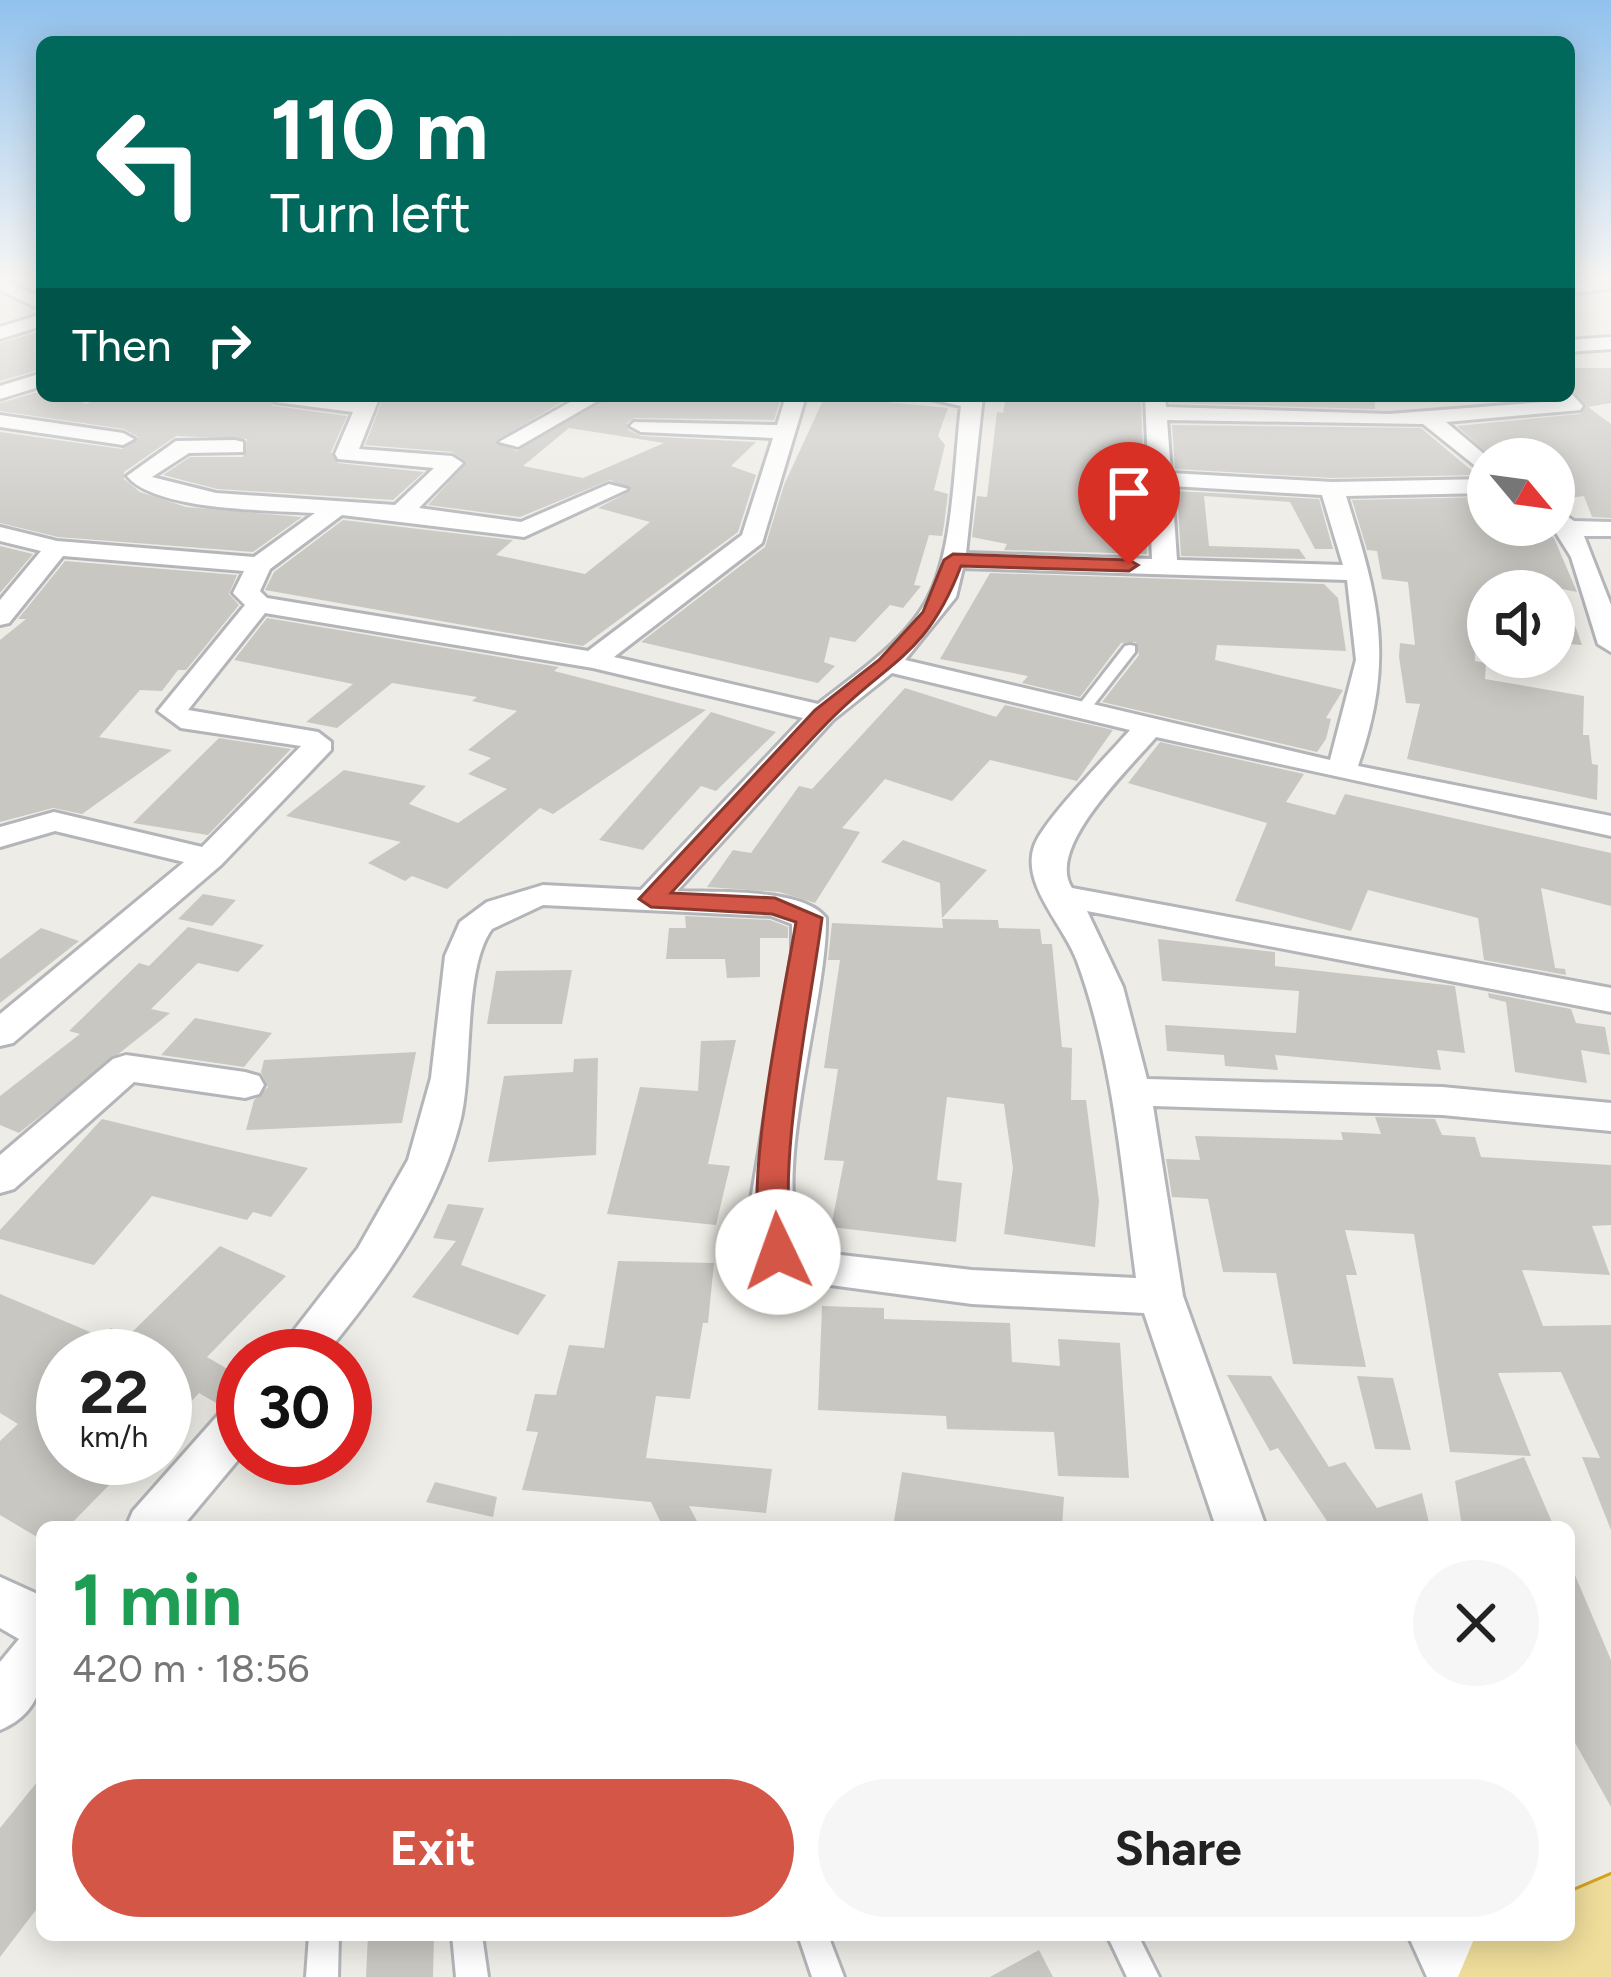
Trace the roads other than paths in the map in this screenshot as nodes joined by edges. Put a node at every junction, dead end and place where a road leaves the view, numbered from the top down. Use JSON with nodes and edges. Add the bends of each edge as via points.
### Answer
{"nodes":[{"id":1,"x":36,"y":382,"type":"edge"},
{"id":2,"x":0,"y":393,"type":"edge"},
{"id":3,"x":366,"y":402,"type":"edge"},
{"id":4,"x":585,"y":402,"type":"edge"},
{"id":5,"x":794,"y":402,"type":"edge"},
{"id":6,"x":973,"y":402,"type":"edge"},
{"id":7,"x":1569,"y":402,"type":"edge"},
{"id":8,"x":1156,"y":404,"type":"edge"},
{"id":9,"x":1430,"y":419,"type":"junction"},
{"id":10,"x":0,"y":421,"type":"edge"},
{"id":11,"x":641,"y":426,"type":"dead end"},
{"id":12,"x":783,"y":432,"type":"junction"},
{"id":13,"x":123,"y":439,"type":"dead end"},
{"id":14,"x":509,"y":442,"type":"dead end"},
{"id":15,"x":235,"y":447,"type":"dead end"},
{"id":16,"x":1467,"y":451,"type":"edge"},
{"id":17,"x":1162,"y":479,"type":"junction"},
{"id":18,"x":1467,"y":486,"type":"edge"},
{"id":19,"x":617,"y":489,"type":"dead end"},
{"id":20,"x":1332,"y":489,"type":"junction"},
{"id":21,"x":333,"y":512,"type":"junction"},
{"id":22,"x":401,"y":512,"type":"junction"},
{"id":23,"x":1575,"y":524,"type":"edge"},
{"id":24,"x":1611,"y":530,"type":"edge"},
{"id":25,"x":0,"y":534,"type":"edge"},
{"id":26,"x":1572,"y":546,"type":"edge"},
{"id":27,"x":57,"y":548,"type":"junction"},
{"id":28,"x":953,"y":560,"type":"junction"},
{"id":29,"x":259,"y":565,"type":"junction"},
{"id":30,"x":1165,"y":566,"type":"junction"},
{"id":31,"x":1358,"y":573,"type":"junction"},
{"id":32,"x":259,"y":604,"type":"junction"},
{"id":33,"x":0,"y":617,"type":"edge"},
{"id":34,"x":1611,"y":644,"type":"edge"},
{"id":35,"x":1130,"y":649,"type":"dead end"},
{"id":36,"x":593,"y":660,"type":"junction"},
{"id":37,"x":887,"y":664,"type":"junction"},
{"id":38,"x":1084,"y":708,"type":"junction"},
{"id":39,"x":823,"y":714,"type":"junction"},
{"id":40,"x":1148,"y":727,"type":"junction"},
{"id":41,"x":1341,"y":772,"type":"junction"},
{"id":42,"x":1611,"y":826,"type":"edge"},
{"id":43,"x":0,"y":837,"type":"edge"},
{"id":44,"x":209,"y":858,"type":"junction"},
{"id":45,"x":1060,"y":896,"type":"junction"},
{"id":46,"x":651,"y":899,"type":"junction"},
{"id":47,"x":1611,"y":1000,"type":"edge"},
{"id":48,"x":0,"y":1034,"type":"edge"},
{"id":49,"x":245,"y":1085,"type":"dead end"},
{"id":50,"x":1131,"y":1092,"type":"junction"},
{"id":51,"x":1611,"y":1117,"type":"edge"},
{"id":52,"x":2,"y":1170,"type":"edge"},
{"id":53,"x":1161,"y":1296,"type":"junction"},
{"id":54,"x":320,"y":1329,"type":"edge"},
{"id":55,"x":216,"y":1451,"type":"edge"},
{"id":56,"x":156,"y":1521,"type":"edge"},
{"id":57,"x":1239,"y":1521,"type":"edge"},
{"id":58,"x":0,"y":1601,"type":"edge"},
{"id":59,"x":36,"y":1621,"type":"edge"},
{"id":60,"x":36,"y":1660,"type":"edge"},
{"id":61,"x":0,"y":1702,"type":"edge"},
{"id":62,"x":1611,"y":1928,"type":"edge"},
{"id":63,"x":324,"y":1941,"type":"edge"},
{"id":64,"x":468,"y":1941,"type":"edge"},
{"id":65,"x":816,"y":1941,"type":"edge"},
{"id":66,"x":1125,"y":1941,"type":"edge"},
{"id":67,"x":1441,"y":1941,"type":"edge"},
{"id":68,"x":322,"y":1977,"type":"edge"},
{"id":69,"x":472,"y":1977,"type":"edge"},
{"id":70,"x":828,"y":1977,"type":"edge"},
{"id":71,"x":1143,"y":1977,"type":"edge"},
{"id":72,"x":1460,"y":1977,"type":"edge"},
{"id":73,"x":1512,"y":1977,"type":"edge"}],
"edges":[{"from":1,"to":2,"type":"street"},
{"from":3,"to":22,"type":"street","via":[[346,454],[452,463]]},
{"from":4,"to":14,"type":"street"},
{"from":5,"to":12,"type":"street"},
{"from":6,"to":28,"type":"street"},
{"from":7,"to":9,"type":"street"},
{"from":8,"to":9,"type":"street"},
{"from":8,"to":17,"type":"street"},
{"from":9,"to":16,"type":"street"},
{"from":10,"to":13,"type":"street"},
{"from":11,"to":12,"type":"street"},
{"from":12,"to":36,"type":"street","via":[[753,538]]},
{"from":15,"to":21,"type":"street","via":[[184,446],[138,476],[216,500]]},
{"from":17,"to":20,"type":"street"},
{"from":17,"to":30,"type":"street"},
{"from":18,"to":20,"type":"street"},
{"from":19,"to":22,"type":"street","via":[[534,529]]},
{"from":20,"to":31,"type":"street"},
{"from":21,"to":22,"type":"street"},
{"from":21,"to":29,"type":"street"},
{"from":23,"to":24,"type":"street"},
{"from":25,"to":27,"type":"street"},
{"from":26,"to":34,"type":"street"},
{"from":27,"to":29,"type":"street"},
{"from":27,"to":33,"type":"street"},
{"from":28,"to":30,"type":"street"},
{"from":28,"to":37,"type":"street","via":[[943,597]]},
{"from":29,"to":32,"type":"street","via":[[246,593]]},
{"from":30,"to":31,"type":"street"},
{"from":31,"to":41,"type":"street","via":[[1374,650],[1363,716]]},
{"from":32,"to":36,"type":"street"},
{"from":32,"to":44,"type":"street","via":[[172,711],[308,738],[316,750]]},
{"from":35,"to":38,"type":"lane"},
{"from":36,"to":39,"type":"street"},
{"from":37,"to":38,"type":"street"},
{"from":37,"to":39,"type":"street"},
{"from":38,"to":40,"type":"street"},
{"from":39,"to":46,"type":"street"},
{"from":40,"to":41,"type":"street"},
{"from":40,"to":45,"type":"street","via":[[1051,845],[1048,877]]},
{"from":41,"to":42,"type":"street"},
{"from":43,"to":44,"type":"street","via":[[55,821]]},
{"from":44,"to":48,"type":"street"},
{"from":45,"to":47,"type":"street"},
{"from":45,"to":50,"type":"street","via":[[1105,987]]},
{"from":46,"to":53,"type":"street","via":[[775,906],[809,918],[772,1227],[778,1252],[793,1266],[972,1287]]},
{"from":46,"to":54,"type":"street","via":[[515,901],[468,937],[445,1106],[415,1200],[380,1259]]},
{"from":49,"to":52,"type":"street","via":[[126,1067]]},
{"from":50,"to":51,"type":"street","via":[[1442,1101]]},
{"from":50,"to":53,"type":"street"},
{"from":53,"to":57,"type":"street"},
{"from":55,"to":56,"type":"street"},
{"from":58,"to":59,"type":"street"},
{"from":60,"to":61,"type":"street"},
{"from":62,"to":73,"type":"highway"},
{"from":63,"to":68,"type":"lane"},
{"from":64,"to":69,"type":"lane"},
{"from":65,"to":70,"type":"lane"},
{"from":66,"to":71,"type":"lane"},
{"from":67,"to":72,"type":"street"}]}
